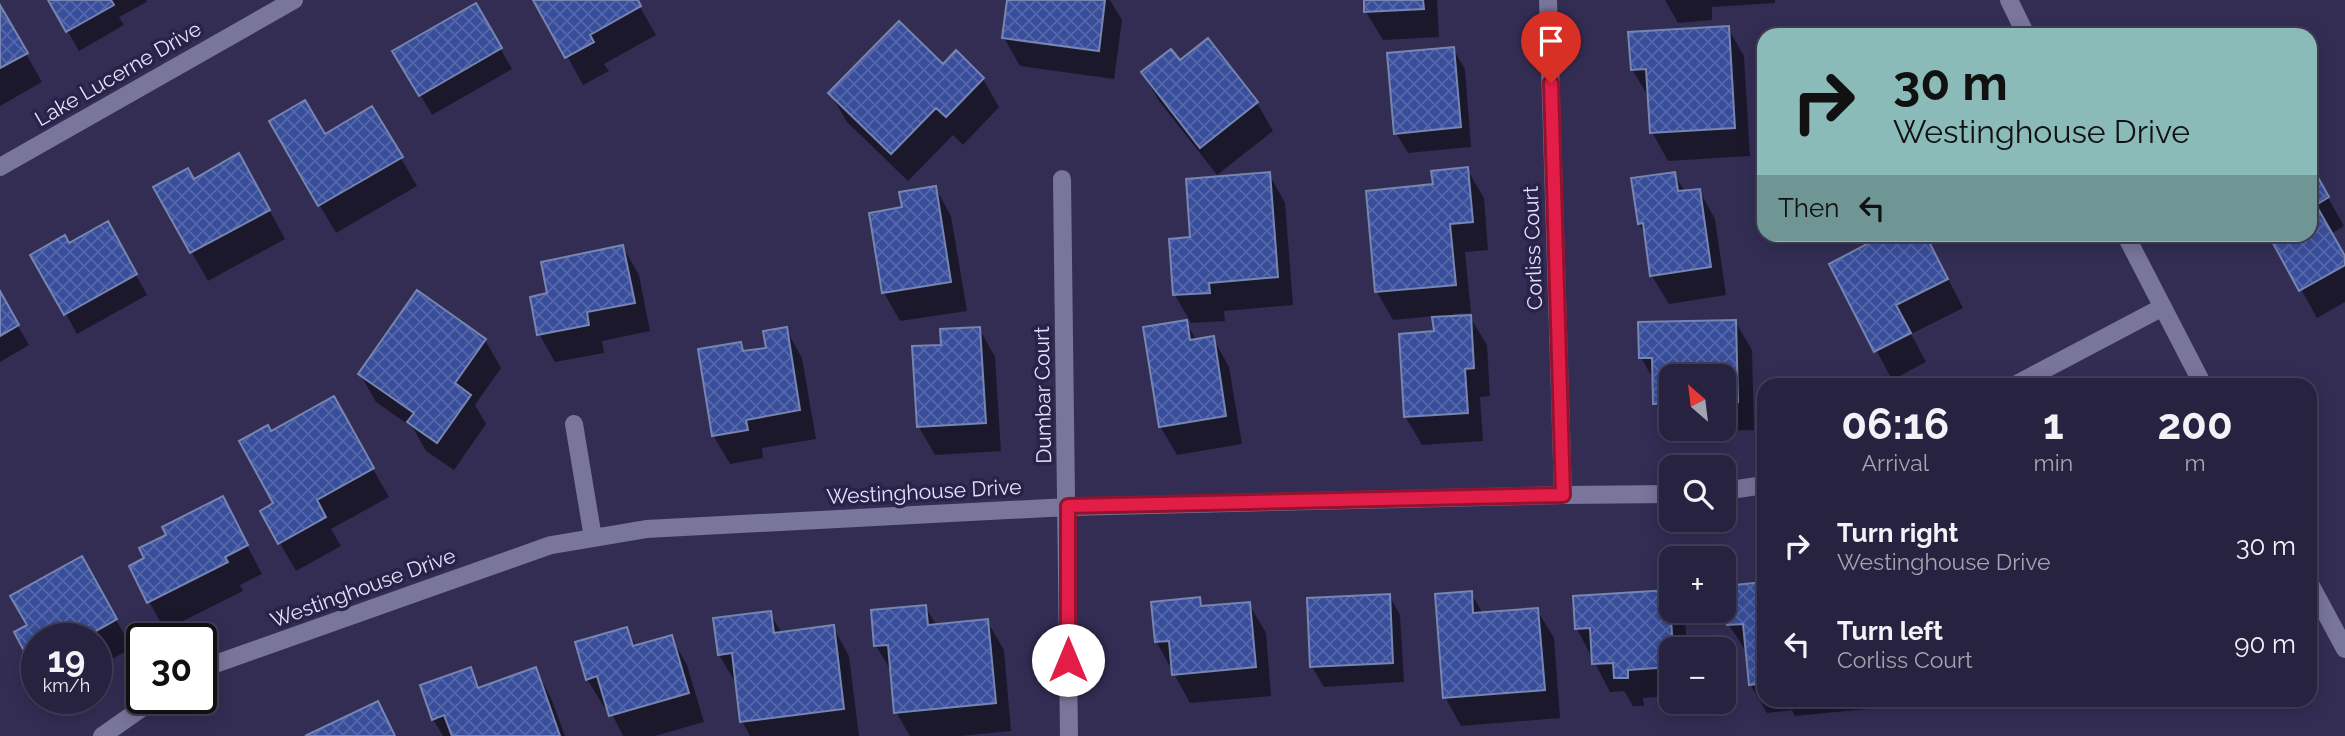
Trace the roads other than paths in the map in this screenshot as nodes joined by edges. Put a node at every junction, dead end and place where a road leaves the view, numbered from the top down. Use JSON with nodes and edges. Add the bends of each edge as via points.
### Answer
{"nodes":[{"id":1,"x":294,"y":0,"type":"edge"},
{"id":2,"x":1548,"y":0,"type":"edge"},
{"id":3,"x":2009,"y":0,"type":"edge"},
{"id":4,"x":2023,"y":28,"type":"edge"},
{"id":5,"x":0,"y":167,"type":"edge"},
{"id":6,"x":1062,"y":179,"type":"dead end"},
{"id":7,"x":2129,"y":242,"type":"edge"},
{"id":8,"x":2161,"y":308,"type":"junction"},
{"id":9,"x":2027,"y":378,"type":"edge"},
{"id":10,"x":2199,"y":378,"type":"edge"},
{"id":11,"x":574,"y":424,"type":"dead end"},
{"id":12,"x":1757,"y":486,"type":"edge"},
{"id":13,"x":1736,"y":489,"type":"edge"},
{"id":14,"x":1659,"y":494,"type":"edge"},
{"id":15,"x":1563,"y":495,"type":"junction"},
{"id":16,"x":1068,"y":506,"type":"junction"},
{"id":17,"x":593,"y":538,"type":"junction"},
{"id":18,"x":2317,"y":597,"type":"edge"},
{"id":19,"x":2345,"y":649,"type":"edge"},
{"id":20,"x":217,"y":663,"type":"edge"},
{"id":21,"x":133,"y":714,"type":"edge"},
{"id":22,"x":102,"y":736,"type":"edge"},
{"id":23,"x":1069,"y":736,"type":"edge"}],
"edges":[{"from":1,"to":5,"type":"street","name":"Lake Lucerne Drive"},
{"from":2,"to":15,"type":"street","name":"Corliss Court"},
{"from":3,"to":4,"type":"street"},
{"from":6,"to":16,"type":"street","name":"Dumbar Court"},
{"from":7,"to":8,"type":"street"},
{"from":8,"to":9,"type":"street"},
{"from":8,"to":10,"type":"street"},
{"from":11,"to":17,"type":"street"},
{"from":12,"to":13,"type":"street"},
{"from":14,"to":15,"type":"street","name":"Westinghouse Drive"},
{"from":15,"to":16,"type":"street","name":"Westinghouse Drive"},
{"from":16,"to":17,"type":"street","name":"Westinghouse Drive","via":[[646,529]]},
{"from":16,"to":23,"type":"street","name":"Dumbar Court"},
{"from":17,"to":20,"type":"street","name":"Westinghouse Drive","via":[[551,545]]},
{"from":18,"to":19,"type":"street"},
{"from":21,"to":22,"type":"street"}]}
